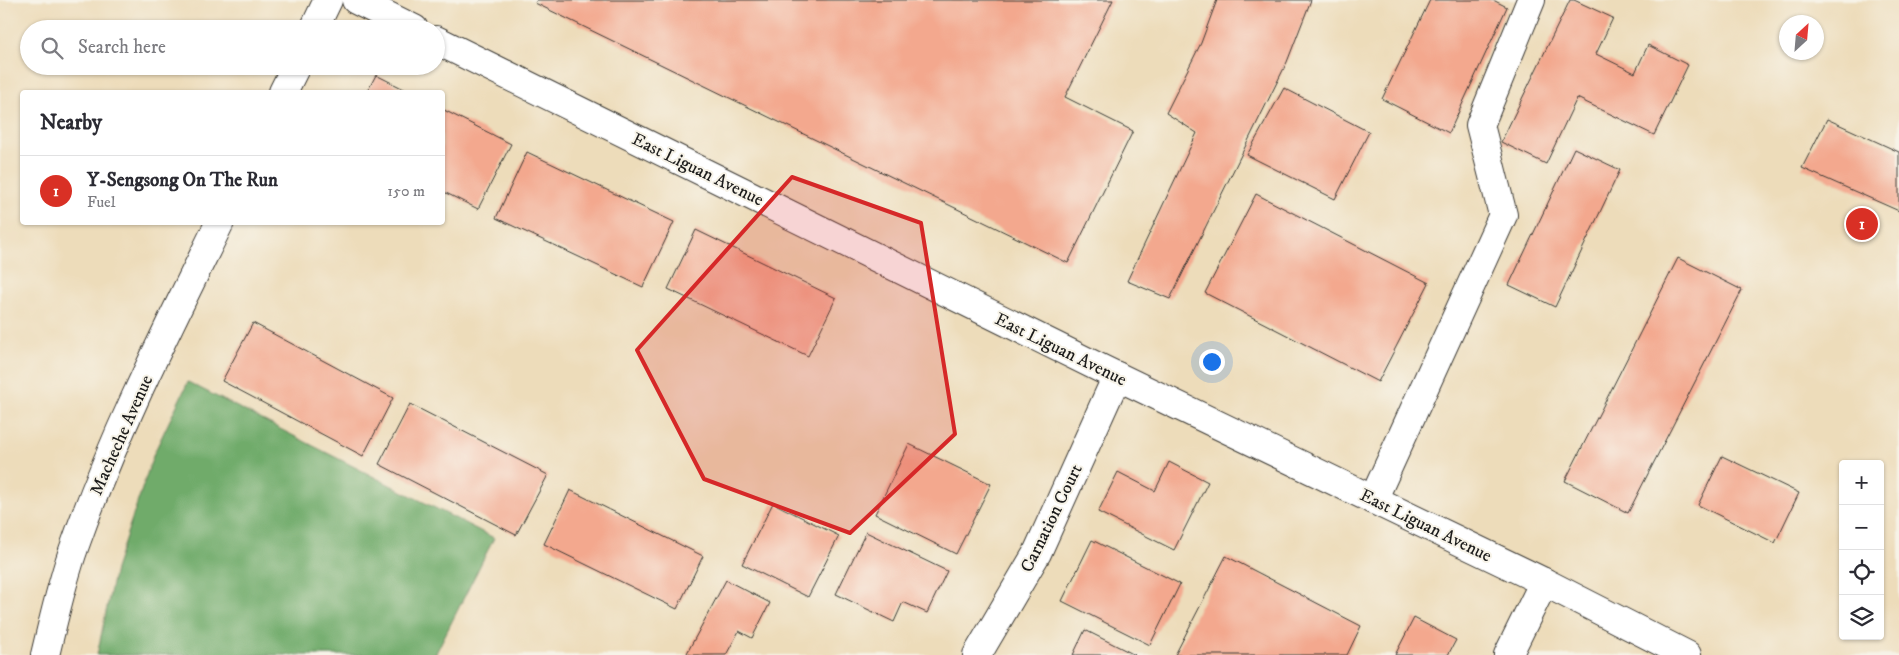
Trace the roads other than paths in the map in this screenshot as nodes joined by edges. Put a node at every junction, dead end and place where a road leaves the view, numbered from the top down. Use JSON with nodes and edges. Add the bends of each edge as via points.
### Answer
{"nodes":[{"id":1,"x":328,"y":0,"type":"edge"},
{"id":2,"x":356,"y":0,"type":"edge"},
{"id":3,"x":1531,"y":0,"type":"edge"},
{"id":4,"x":318,"y":20,"type":"edge"},
{"id":5,"x":396,"y":20,"type":"edge"},
{"id":6,"x":445,"y":44,"type":"edge"},
{"id":7,"x":292,"y":75,"type":"edge"},
{"id":8,"x":284,"y":90,"type":"edge"},
{"id":9,"x":219,"y":225,"type":"edge"},
{"id":10,"x":1117,"y":376,"type":"junction"},
{"id":11,"x":1373,"y":500,"type":"junction"},
{"id":12,"x":1544,"y":582,"type":"junction"},
{"id":13,"x":45,"y":655,"type":"edge"},
{"id":14,"x":977,"y":655,"type":"edge"},
{"id":15,"x":1508,"y":655,"type":"edge"},
{"id":16,"x":1687,"y":655,"type":"edge"}],
"edges":[{"from":1,"to":4,"type":"street"},
{"from":2,"to":5,"type":"street"},
{"from":3,"to":11,"type":"street","via":[[1480,125],[1503,215]]},
{"from":6,"to":10,"type":"street","name":"East Liguan Avenue"},
{"from":7,"to":8,"type":"street"},
{"from":9,"to":13,"type":"street","name":"Macheche Avenue","via":[[121,430],[75,546]]},
{"from":10,"to":11,"type":"street","name":"East Liguan Avenue"},
{"from":10,"to":14,"type":"street","name":"Carnation Court","via":[[1037,553]]},
{"from":11,"to":12,"type":"street","name":"East Liguan Avenue"},
{"from":12,"to":15,"type":"street"},
{"from":12,"to":16,"type":"street","name":"East Liguan Avenue"}]}
